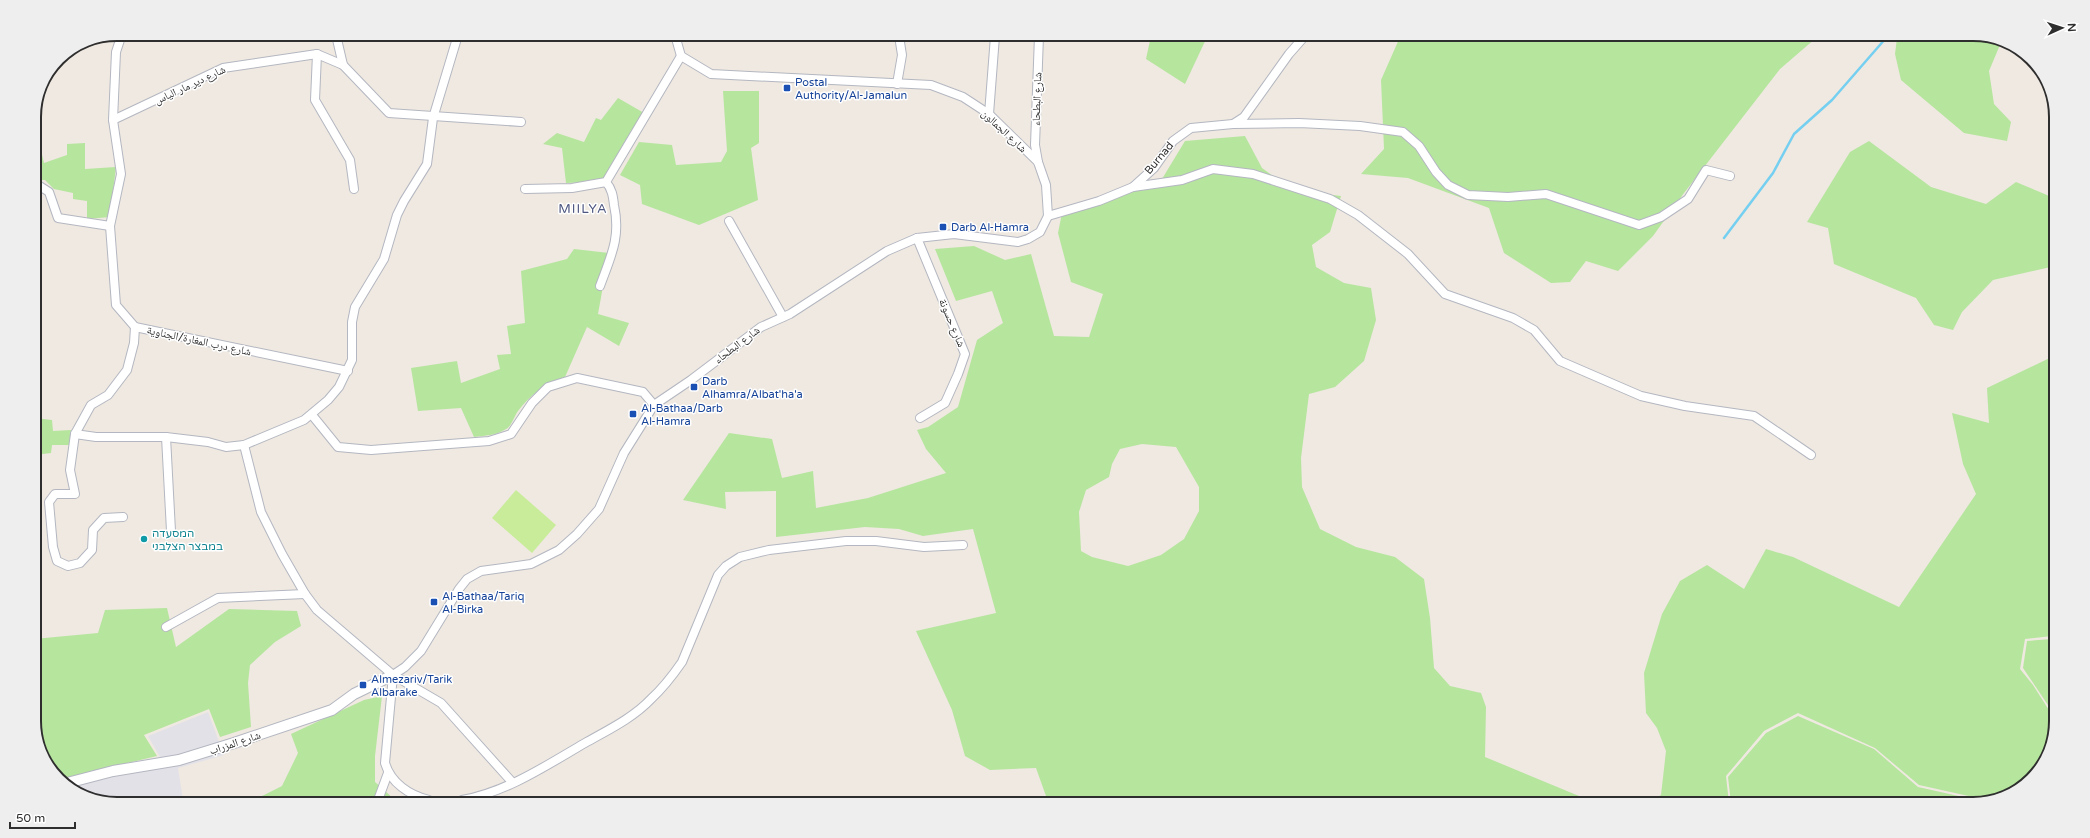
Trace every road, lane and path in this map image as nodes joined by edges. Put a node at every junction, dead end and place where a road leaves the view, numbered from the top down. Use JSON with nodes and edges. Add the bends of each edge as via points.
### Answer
{"nodes":[{"id":1,"x":120,"y":41,"type":"edge"},
{"id":2,"x":338,"y":41,"type":"edge"},
{"id":3,"x":456,"y":41,"type":"edge"},
{"id":4,"x":677,"y":41,"type":"edge"},
{"id":5,"x":900,"y":41,"type":"edge"},
{"id":6,"x":995,"y":41,"type":"edge"},
{"id":7,"x":1039,"y":41,"type":"edge"},
{"id":8,"x":1300,"y":41,"type":"edge"},
{"id":9,"x":316,"y":54,"type":"junction"},
{"id":10,"x":682,"y":56,"type":"junction"},
{"id":11,"x":343,"y":65,"type":"junction"},
{"id":12,"x":897,"y":84,"type":"junction"},
{"id":13,"x":989,"y":114,"type":"junction"},
{"id":14,"x":433,"y":118,"type":"junction"},
{"id":15,"x":113,"y":120,"type":"junction"},
{"id":16,"x":521,"y":122,"type":"dead end"},
{"id":17,"x":1233,"y":124,"type":"junction"},
{"id":18,"x":1038,"y":162,"type":"junction"},
{"id":19,"x":1730,"y":176,"type":"dead end"},
{"id":20,"x":606,"y":182,"type":"junction"},
{"id":21,"x":41,"y":187,"type":"edge"},
{"id":22,"x":1133,"y":187,"type":"junction"},
{"id":23,"x":354,"y":189,"type":"dead end"},
{"id":24,"x":525,"y":189,"type":"dead end"},
{"id":25,"x":1048,"y":216,"type":"junction"},
{"id":26,"x":729,"y":221,"type":"dead end"},
{"id":27,"x":110,"y":226,"type":"junction"},
{"id":28,"x":917,"y":238,"type":"junction"},
{"id":29,"x":600,"y":286,"type":"dead end"},
{"id":30,"x":784,"y":317,"type":"junction"},
{"id":31,"x":135,"y":327,"type":"junction"},
{"id":32,"x":348,"y":371,"type":"junction"},
{"id":33,"x":654,"y":405,"type":"junction"},
{"id":34,"x":312,"y":414,"type":"junction"},
{"id":35,"x":920,"y":418,"type":"dead end"},
{"id":36,"x":74,"y":434,"type":"junction"},
{"id":37,"x":166,"y":437,"type":"junction"},
{"id":38,"x":244,"y":445,"type":"junction"},
{"id":39,"x":1811,"y":455,"type":"dead end"},
{"id":40,"x":123,"y":517,"type":"dead end"},
{"id":41,"x":171,"y":531,"type":"dead end"},
{"id":42,"x":963,"y":544,"type":"dead end"},
{"id":43,"x":305,"y":594,"type":"junction"},
{"id":44,"x":166,"y":627,"type":"dead end"},
{"id":45,"x":392,"y":675,"type":"junction"},
{"id":46,"x":388,"y":773,"type":"junction"},
{"id":47,"x":72,"y":782,"type":"edge"},
{"id":48,"x":512,"y":782,"type":"junction"},
{"id":49,"x":379,"y":797,"type":"edge"},
{"id":50,"x":422,"y":797,"type":"edge"},
{"id":51,"x":472,"y":797,"type":"edge"}],
"edges":[{"from":1,"to":15,"type":"street","name":"شارع درب المغارة/الجناوية","via":[[116,52]]},
{"from":2,"to":11,"type":"street"},
{"from":3,"to":14,"type":"street"},
{"from":4,"to":10,"type":"street"},
{"from":5,"to":12,"type":"street","via":[[902,55]]},
{"from":6,"to":13,"type":"street"},
{"from":7,"to":18,"type":"street","name":"شارع البطحاء","via":[[1035,145]]},
{"from":8,"to":17,"type":"street","via":[[1244,117]]},
{"from":9,"to":11,"type":"street"},
{"from":9,"to":15,"type":"street","name":"شارع دير مار الياس","via":[[223,68]]},
{"from":9,"to":23,"type":"street","via":[[315,100],[350,160]]},
{"from":10,"to":12,"type":"street","name":"شارع الجمالون","via":[[711,74]]},
{"from":10,"to":20,"type":"street"},
{"from":11,"to":14,"type":"street","via":[[389,113]]},
{"from":12,"to":13,"type":"street","name":"شارع الجمالون","via":[[931,84],[964,97]]},
{"from":13,"to":18,"type":"street","name":"شارع الجمالون"},
{"from":14,"to":16,"type":"street"},
{"from":14,"to":32,"type":"street","via":[[427,164],[404,201],[384,258],[355,307],[352,322],[352,360]]},
{"from":15,"to":27,"type":"street","name":"شارع درب المغارة/الجناوية","via":[[121,174]]},
{"from":17,"to":19,"type":"street","name":"Burnad","via":[[1299,123],[1403,132],[1419,146],[1448,185],[1468,195],[1508,197],[1546,194],[1639,225],[1661,217],[1688,199],[1706,170]]},
{"from":17,"to":22,"type":"street","name":"Burnad","via":[[1191,128],[1173,141],[1154,168]]},
{"from":18,"to":25,"type":"street","name":"شارع الجمالون","via":[[1046,185]]},
{"from":20,"to":24,"type":"street","via":[[572,188]]},
{"from":20,"to":29,"type":"street","via":[[611,188],[618,222],[615,242]]},
{"from":21,"to":27,"type":"street","via":[[49,192],[58,218]]},
{"from":22,"to":25,"type":"street","name":"Burnad","via":[[1099,201]]},
{"from":22,"to":39,"type":"street","via":[[1182,180],[1213,169],[1253,174],[1330,199],[1358,215],[1408,254],[1445,294],[1514,318],[1534,330],[1560,361],[1641,396],[1685,406],[1754,416]]},
{"from":25,"to":28,"type":"street","name":"شارع البطحاء","via":[[1040,232],[1018,242],[954,234]]},
{"from":26,"to":30,"type":"street"},
{"from":27,"to":31,"type":"street","name":"شارع درب المغارة/الجناوية","via":[[116,306]]},
{"from":28,"to":30,"type":"street","name":"شارع البطحاء","via":[[887,251]]},
{"from":28,"to":35,"type":"street","name":"شارع حسونة","via":[[965,354],[945,403]]},
{"from":30,"to":33,"type":"street","name":"شارع البطحاء","via":[[761,327]]},
{"from":31,"to":32,"type":"street","name":"شارع درب المغارة/الجناوية"},
{"from":31,"to":36,"type":"street","via":[[127,370],[108,395],[90,405]]},
{"from":32,"to":34,"type":"street","via":[[339,387]]},
{"from":33,"to":34,"type":"street","via":[[643,392],[577,378],[548,387],[532,403],[511,434],[489,441],[371,450],[338,447]]},
{"from":33,"to":45,"type":"street","name":"شارع البطحاء","via":[[624,452],[599,509],[577,534],[559,550],[531,564],[481,571],[467,579],[421,651],[405,667]]},
{"from":34,"to":38,"type":"street"},
{"from":36,"to":37,"type":"street","via":[[96,438]]},
{"from":36,"to":40,"type":"street","via":[[70,470],[75,494],[54,494],[49,502],[53,547],[57,561],[68,566],[80,563],[92,550],[93,530],[104,518]]},
{"from":37,"to":38,"type":"street","via":[[226,446]]},
{"from":37,"to":41,"type":"street"},
{"from":38,"to":43,"type":"street","via":[[261,512]]},
{"from":42,"to":48,"type":"street","via":[[924,547],[876,541],[846,541],[769,550],[740,557],[718,575],[682,662],[650,700],[621,722],[537,771]]},
{"from":43,"to":44,"type":"street","via":[[218,598]]},
{"from":43,"to":45,"type":"street","via":[[317,610]]},
{"from":45,"to":46,"type":"street","via":[[385,763]]},
{"from":45,"to":47,"type":"street","name":"شارع المزراب","via":[[354,694],[332,710],[234,743],[180,760],[114,771]]},
{"from":45,"to":48,"type":"street","via":[[441,703]]},
{"from":46,"to":49,"type":"street"},
{"from":46,"to":50,"type":"street","via":[[398,786]]},
{"from":48,"to":51,"type":"street"}]}
